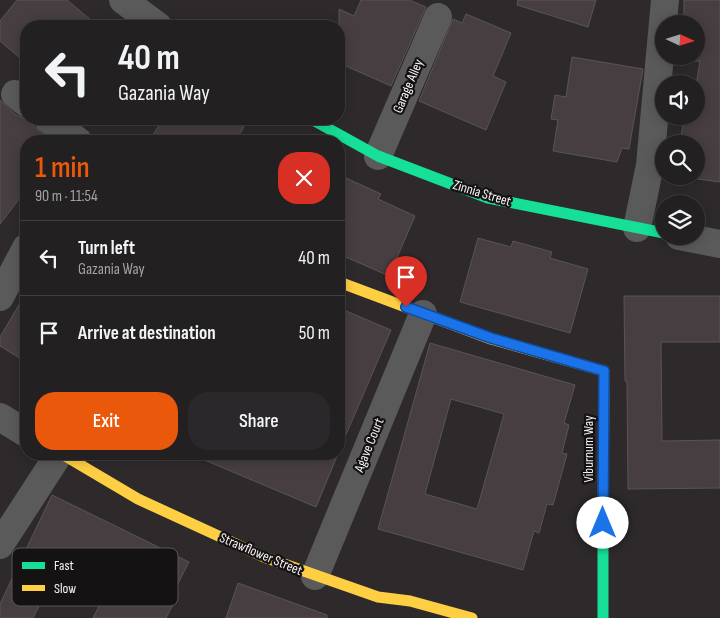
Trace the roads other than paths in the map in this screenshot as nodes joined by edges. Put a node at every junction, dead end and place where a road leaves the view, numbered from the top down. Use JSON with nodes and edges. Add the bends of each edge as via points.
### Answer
{"nodes":[{"id":1,"x":123,"y":0,"type":"edge"},
{"id":2,"x":665,"y":0,"type":"edge"},
{"id":3,"x":156,"y":15,"type":"edge"},
{"id":4,"x":438,"y":17,"type":"dead end"},
{"id":5,"x":56,"y":125,"type":"edge"},
{"id":6,"x":322,"y":125,"type":"edge"},
{"id":7,"x":70,"y":135,"type":"edge"},
{"id":8,"x":340,"y":135,"type":"edge"},
{"id":9,"x":345,"y":138,"type":"edge"},
{"id":10,"x":378,"y":156,"type":"junction"},
{"id":11,"x":637,"y":228,"type":"junction"},
{"id":12,"x":655,"y":231,"type":"edge"},
{"id":13,"x":705,"y":241,"type":"edge"},
{"id":14,"x":720,"y":244,"type":"edge"},
{"id":15,"x":20,"y":259,"type":"edge"},
{"id":16,"x":345,"y":284,"type":"edge"},
{"id":17,"x":0,"y":297,"type":"edge"},
{"id":18,"x":423,"y":314,"type":"junction"},
{"id":19,"x":0,"y":417,"type":"edge"},
{"id":20,"x":20,"y":429,"type":"edge"},
{"id":21,"x":56,"y":460,"type":"edge"},
{"id":22,"x":71,"y":460,"type":"edge"},
{"id":23,"x":0,"y":545,"type":"edge"},
{"id":24,"x":315,"y":576,"type":"junction"},
{"id":25,"x":408,"y":610,"type":"edge"},
{"id":26,"x":472,"y":618,"type":"edge"},
{"id":27,"x":603,"y":618,"type":"edge"}],
"edges":[{"from":1,"to":3,"type":"street"},
{"from":2,"to":11,"type":"street","via":[[650,165]]},
{"from":4,"to":10,"type":"street","name":"Garage Alley"},
{"from":5,"to":7,"type":"street"},
{"from":6,"to":8,"type":"street","name":"Zinnia Street"},
{"from":9,"to":10,"type":"street","name":"Zinnia Street"},
{"from":10,"to":11,"type":"street","name":"Zinnia Street","via":[[488,198]]},
{"from":11,"to":12,"type":"street","name":"Zinnia Street"},
{"from":13,"to":14,"type":"street"},
{"from":15,"to":17,"type":"street"},
{"from":16,"to":18,"type":"street"},
{"from":18,"to":24,"type":"street","name":"Agave Court"},
{"from":18,"to":27,"type":"street","name":"Viburnum Way","via":[[604,371]]},
{"from":19,"to":20,"type":"street"},
{"from":21,"to":23,"type":"street"},
{"from":22,"to":24,"type":"street","name":"Strawflower Street","via":[[138,498],[264,557]]},
{"from":24,"to":25,"type":"street","name":"Strawflower Street"},
{"from":25,"to":26,"type":"street","name":"Strawflower Street"}]}
